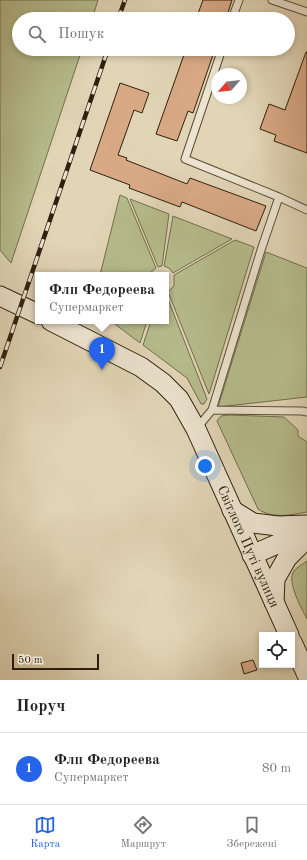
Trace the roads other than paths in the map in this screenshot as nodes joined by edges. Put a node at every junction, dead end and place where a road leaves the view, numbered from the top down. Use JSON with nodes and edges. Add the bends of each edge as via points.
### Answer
{"nodes":[{"id":1,"x":239,"y":0,"type":"edge"},
{"id":2,"x":272,"y":0,"type":"edge"},
{"id":3,"x":235,"y":12,"type":"edge"},
{"id":4,"x":307,"y":12,"type":"edge"},
{"id":5,"x":220,"y":56,"type":"edge"},
{"id":6,"x":279,"y":197,"type":"junction"},
{"id":7,"x":307,"y":210,"type":"edge"},
{"id":8,"x":0,"y":296,"type":"edge"},
{"id":9,"x":35,"y":313,"type":"edge"},
{"id":10,"x":58,"y":324,"type":"edge"},
{"id":11,"x":212,"y":410,"type":"junction"},
{"id":12,"x":307,"y":412,"type":"edge"},
{"id":13,"x":196,"y":429,"type":"junction"},
{"id":14,"x":232,"y":510,"type":"junction"},
{"id":15,"x":307,"y":525,"type":"edge"},
{"id":16,"x":307,"y":531,"type":"edge"},
{"id":17,"x":307,"y":538,"type":"edge"},
{"id":18,"x":252,"y":555,"type":"junction"},
{"id":19,"x":274,"y":604,"type":"junction"},
{"id":20,"x":288,"y":632,"type":"edge"},
{"id":21,"x":295,"y":649,"type":"edge"},
{"id":22,"x":307,"y":675,"type":"edge"}],
"edges":[{"from":1,"to":3,"type":"lane"},
{"from":2,"to":4,"type":"lane"},
{"from":5,"to":6,"type":"lane","via":[[185,159]]},
{"from":6,"to":7,"type":"lane"},
{"from":6,"to":11,"type":"lane"},
{"from":8,"to":9,"type":"main road"},
{"from":10,"to":13,"type":"main road","name":"Світлого Путі вулиця","via":[[141,367],[163,383],[179,400]]},
{"from":11,"to":12,"type":"lane"},
{"from":11,"to":13,"type":"lane"},
{"from":13,"to":14,"type":"main road","name":"Світлого Путі вулиця"},
{"from":14,"to":15,"type":"main road","via":[[252,523],[278,526]]},
{"from":14,"to":18,"type":"main road","name":"Світлого Путі вулиця"},
{"from":16,"to":18,"type":"main road"},
{"from":17,"to":19,"type":"main road","via":[[287,558],[275,579]]},
{"from":18,"to":19,"type":"main road","name":"Світлого Путі вулиця"},
{"from":19,"to":20,"type":"main road","name":"Світлого Путі вулиця"},
{"from":21,"to":22,"type":"main road"}]}
